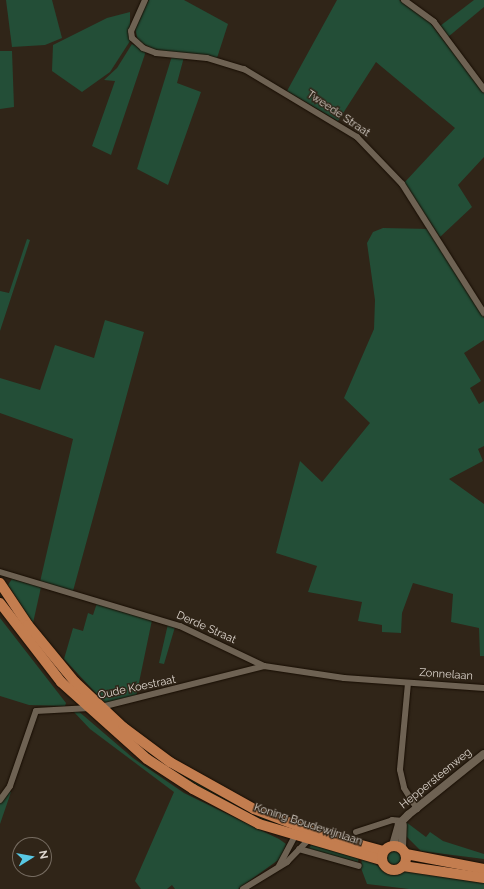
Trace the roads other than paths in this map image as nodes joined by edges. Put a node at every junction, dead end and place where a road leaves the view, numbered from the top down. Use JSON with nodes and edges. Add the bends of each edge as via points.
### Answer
{"nodes":[{"id":1,"x":145,"y":0,"type":"edge"},
{"id":2,"x":404,"y":0,"type":"edge"},
{"id":3,"x":484,"y":89,"type":"edge"},
{"id":4,"x":484,"y":313,"type":"edge"},
{"id":5,"x":0,"y":572,"type":"edge"},
{"id":6,"x":0,"y":583,"type":"edge"},
{"id":7,"x":0,"y":602,"type":"edge"},
{"id":8,"x":264,"y":666,"type":"junction"},
{"id":9,"x":408,"y":683,"type":"junction"},
{"id":10,"x":484,"y":688,"type":"edge"},
{"id":11,"x":100,"y":707,"type":"junction"},
{"id":12,"x":86,"y":708,"type":"junction"},
{"id":13,"x":484,"y":754,"type":"edge"},
{"id":14,"x":0,"y":800,"type":"edge"},
{"id":15,"x":416,"y":808,"type":"junction"},
{"id":16,"x":403,"y":821,"type":"junction"},
{"id":17,"x":302,"y":828,"type":"junction"},
{"id":18,"x":356,"y":832,"type":"dead end"},
{"id":19,"x":295,"y":835,"type":"junction"},
{"id":20,"x":308,"y":840,"type":"junction"},
{"id":21,"x":299,"y":849,"type":"junction"},
{"id":22,"x":400,"y":849,"type":"junction"},
{"id":23,"x":382,"y":855,"type":"junction"},
{"id":24,"x":279,"y":866,"type":"junction"},
{"id":25,"x":359,"y":866,"type":"dead end"},
{"id":26,"x":403,"y":866,"type":"junction"},
{"id":27,"x":484,"y":868,"type":"edge"},
{"id":28,"x":484,"y":878,"type":"edge"},
{"id":29,"x":243,"y":889,"type":"edge"}],
"edges":[{"from":1,"to":4,"type":"street","name":"Tweede Straat","via":[[131,24],[132,38],[156,53],[194,56],[244,69],[357,137],[402,184]]},
{"from":2,"to":3,"type":"street","via":[[434,22]]},
{"from":5,"to":8,"type":"street","name":"Derde Straat","via":[[180,626]]},
{"from":6,"to":11,"type":"main road","name":"Koning Boudewijnlaan","via":[[49,653]]},
{"from":7,"to":12,"type":"main road","name":"Koning Boudewijnlaan","via":[[38,656]]},
{"from":8,"to":9,"type":"street","name":"Derde Straat"},
{"from":8,"to":11,"type":"street","name":"Oude Koestraat"},
{"from":9,"to":10,"type":"street","name":"Zonnelaan"},
{"from":9,"to":15,"type":"street","via":[[400,770],[404,788]]},
{"from":11,"to":12,"type":"street","name":"Oude Koestraat"},
{"from":11,"to":17,"type":"main road","name":"Koning Boudewijnlaan","via":[[144,744],[198,780],[254,809]]},
{"from":12,"to":14,"type":"street","name":"Oude Koestraat","via":[[36,711],[10,786]]},
{"from":12,"to":19,"type":"main road","name":"Koning Boudewijnlaan","via":[[135,750],[193,789],[259,824]]},
{"from":13,"to":15,"type":"street","name":"Heppersteenweg"},
{"from":15,"to":16,"type":"street","name":"Heppersteenweg"},
{"from":16,"to":18,"type":"street","name":"Heppersteenweg","via":[[392,820]]},
{"from":16,"to":22,"type":"street","name":"Heppersteenweg"},
{"from":17,"to":19,"type":"street"},
{"from":17,"to":23,"type":"main road","name":"Koning Boudewijnlaan"},
{"from":19,"to":20,"type":"main road","name":"Koning Boudewijnlaan"},
{"from":19,"to":24,"type":"street"},
{"from":20,"to":21,"type":"street"},
{"from":20,"to":23,"type":"main road","name":"Koning Boudewijnlaan"},
{"from":21,"to":24,"type":"street"},
{"from":21,"to":25,"type":"street"},
{"from":22,"to":23,"type":"main road"},
{"from":22,"to":26,"type":"main road"},
{"from":22,"to":27,"type":"main road"},
{"from":23,"to":26,"type":"main road","via":[[390,870]]},
{"from":24,"to":29,"type":"street"},
{"from":26,"to":28,"type":"main road"}]}
